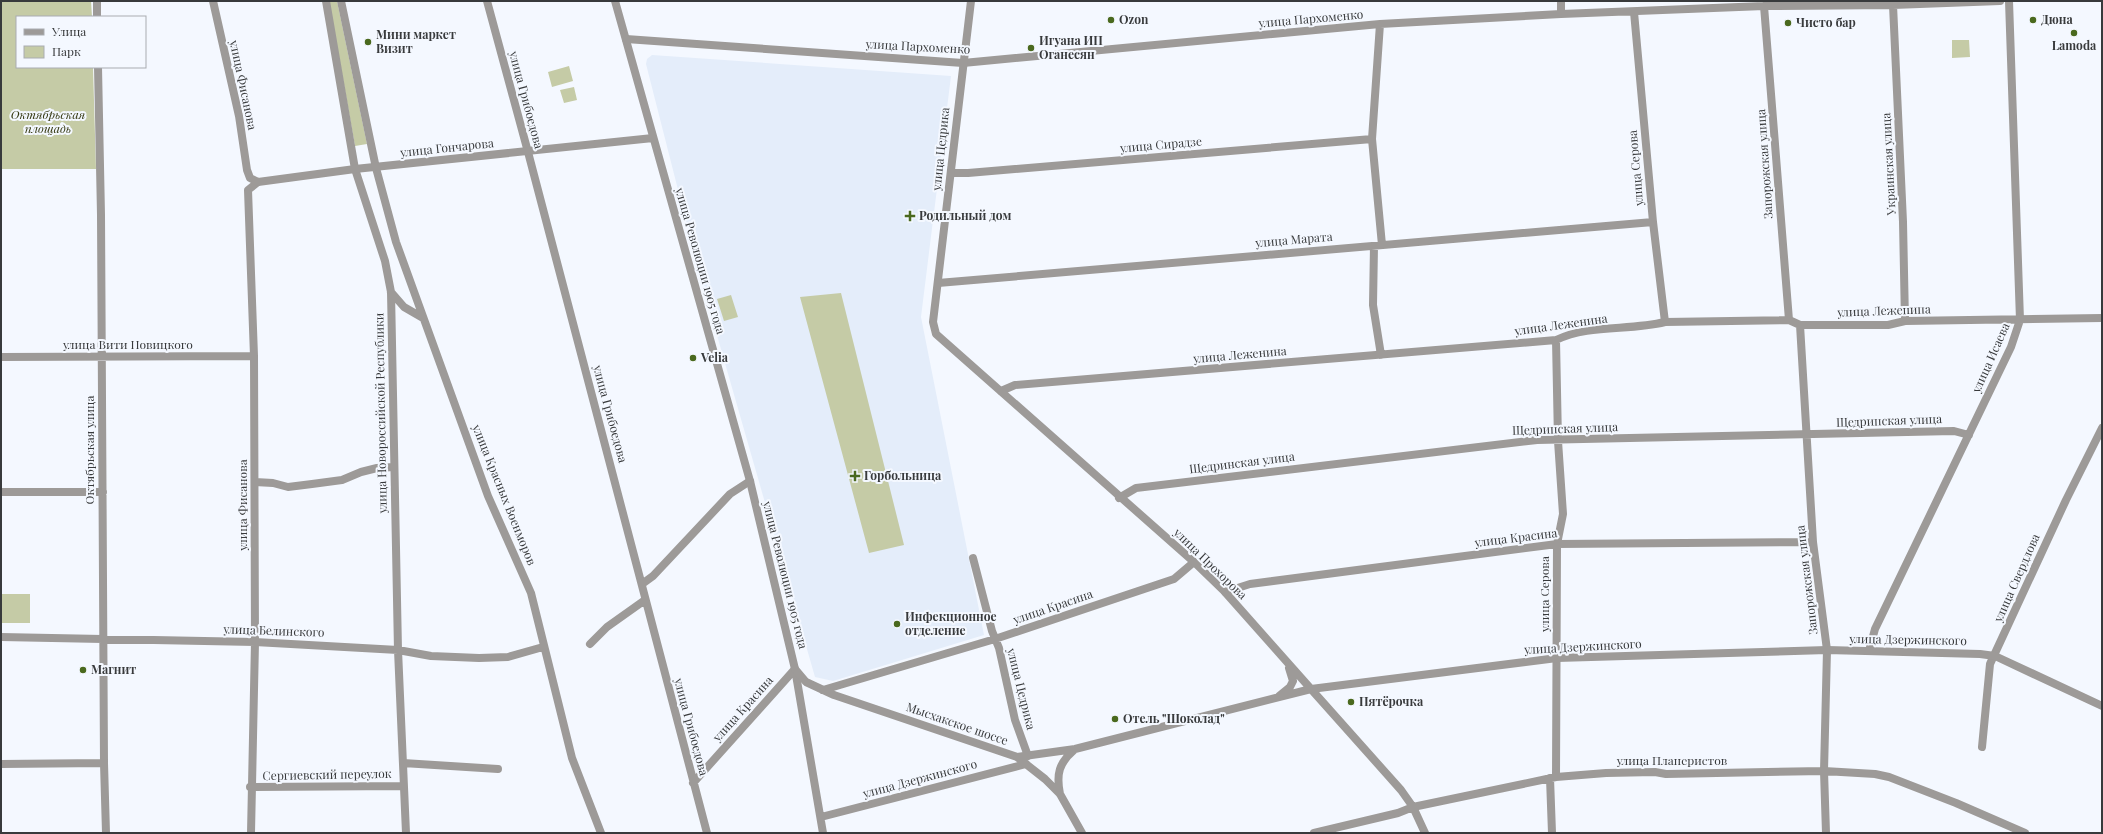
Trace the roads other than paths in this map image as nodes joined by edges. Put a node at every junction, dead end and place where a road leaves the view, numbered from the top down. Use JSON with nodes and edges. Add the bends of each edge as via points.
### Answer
{"nodes":[{"id":1,"x":97,"y":1,"type":"edge"},
{"id":2,"x":213,"y":1,"type":"edge"},
{"id":3,"x":326,"y":1,"type":"edge"},
{"id":4,"x":341,"y":1,"type":"edge"},
{"id":5,"x":487,"y":1,"type":"edge"},
{"id":6,"x":615,"y":1,"type":"edge"},
{"id":7,"x":971,"y":1,"type":"edge"},
{"id":8,"x":1561,"y":1,"type":"edge"},
{"id":9,"x":2000,"y":1,"type":"edge"},
{"id":10,"x":2009,"y":1,"type":"edge"},
{"id":11,"x":1893,"y":5,"type":"junction"},
{"id":12,"x":1764,"y":6,"type":"junction"},
{"id":13,"x":1634,"y":12,"type":"junction"},
{"id":14,"x":1561,"y":14,"type":"junction"},
{"id":15,"x":97,"y":16,"type":"edge"},
{"id":16,"x":1380,"y":24,"type":"junction"},
{"id":17,"x":626,"y":39,"type":"junction"},
{"id":18,"x":963,"y":63,"type":"junction"},
{"id":19,"x":98,"y":68,"type":"edge"},
{"id":20,"x":653,"y":138,"type":"junction"},
{"id":21,"x":1372,"y":139,"type":"junction"},
{"id":22,"x":528,"y":152,"type":"junction"},
{"id":23,"x":376,"y":168,"type":"junction"},
{"id":24,"x":355,"y":169,"type":"junction"},
{"id":25,"x":248,"y":172,"type":"junction"},
{"id":26,"x":951,"y":173,"type":"junction"},
{"id":27,"x":258,"y":182,"type":"junction"},
{"id":28,"x":248,"y":190,"type":"junction"},
{"id":29,"x":1652,"y":222,"type":"junction"},
{"id":30,"x":1378,"y":246,"type":"junction"},
{"id":31,"x":938,"y":283,"type":"junction"},
{"id":32,"x":391,"y":292,"type":"junction"},
{"id":33,"x":423,"y":318,"type":"junction"},
{"id":34,"x":2102,"y":318,"type":"edge"},
{"id":35,"x":1789,"y":320,"type":"junction"},
{"id":36,"x":2020,"y":320,"type":"junction"},
{"id":37,"x":1905,"y":321,"type":"junction"},
{"id":38,"x":1665,"y":322,"type":"junction"},
{"id":39,"x":1800,"y":325,"type":"junction"},
{"id":40,"x":1556,"y":340,"type":"junction"},
{"id":41,"x":945,"y":344,"type":"joint"},
{"id":42,"x":1381,"y":355,"type":"junction"},
{"id":43,"x":254,"y":356,"type":"junction"},
{"id":44,"x":1,"y":357,"type":"edge"},
{"id":45,"x":102,"y":357,"type":"junction"},
{"id":46,"x":1001,"y":391,"type":"junction"},
{"id":47,"x":2102,"y":428,"type":"edge"},
{"id":48,"x":1969,"y":435,"type":"junction"},
{"id":49,"x":1808,"y":436,"type":"junction"},
{"id":50,"x":1558,"y":441,"type":"junction"},
{"id":51,"x":394,"y":467,"type":"junction"},
{"id":52,"x":750,"y":481,"type":"junction"},
{"id":53,"x":255,"y":482,"type":"junction"},
{"id":54,"x":1,"y":492,"type":"edge"},
{"id":55,"x":102,"y":492,"type":"junction"},
{"id":56,"x":1119,"y":498,"type":"junction"},
{"id":57,"x":1813,"y":542,"type":"junction"},
{"id":58,"x":1557,"y":544,"type":"junction"},
{"id":59,"x":973,"y":558,"type":"dead end"},
{"id":60,"x":1194,"y":562,"type":"junction"},
{"id":61,"x":642,"y":584,"type":"junction"},
{"id":62,"x":1225,"y":592,"type":"junction"},
{"id":63,"x":645,"y":600,"type":"junction"},
{"id":64,"x":1,"y":637,"type":"edge"},
{"id":65,"x":104,"y":639,"type":"junction"},
{"id":66,"x":995,"y":639,"type":"junction"},
{"id":67,"x":255,"y":642,"type":"junction"},
{"id":68,"x":590,"y":644,"type":"dead end"},
{"id":69,"x":543,"y":647,"type":"junction"},
{"id":70,"x":398,"y":650,"type":"junction"},
{"id":71,"x":1827,"y":650,"type":"junction"},
{"id":72,"x":1869,"y":651,"type":"junction"},
{"id":73,"x":1995,"y":656,"type":"junction"},
{"id":74,"x":1557,"y":658,"type":"junction"},
{"id":75,"x":1286,"y":662,"type":"junction"},
{"id":76,"x":796,"y":671,"type":"junction"},
{"id":77,"x":780,"y":686,"type":"junction"},
{"id":78,"x":1311,"y":689,"type":"junction"},
{"id":79,"x":823,"y":690,"type":"junction"},
{"id":80,"x":801,"y":696,"type":"junction"},
{"id":81,"x":1275,"y":698,"type":"junction"},
{"id":82,"x":2102,"y":706,"type":"edge"},
{"id":83,"x":1982,"y":747,"type":"dead end"},
{"id":84,"x":1075,"y":750,"type":"junction"},
{"id":85,"x":1017,"y":757,"type":"joint"},
{"id":86,"x":1027,"y":760,"type":"junction"},
{"id":87,"x":104,"y":763,"type":"junction"},
{"id":88,"x":403,"y":763,"type":"junction"},
{"id":89,"x":1,"y":764,"type":"edge"},
{"id":90,"x":498,"y":769,"type":"dead end"},
{"id":91,"x":1824,"y":771,"type":"junction"},
{"id":92,"x":1553,"y":777,"type":"junction"},
{"id":93,"x":693,"y":783,"type":"junction"},
{"id":94,"x":404,"y":786,"type":"junction"},
{"id":95,"x":250,"y":788,"type":"junction"},
{"id":96,"x":1060,"y":794,"type":"junction"},
{"id":97,"x":1413,"y":807,"type":"junction"},
{"id":98,"x":820,"y":817,"type":"junction"},
{"id":99,"x":106,"y":833,"type":"edge"},
{"id":100,"x":251,"y":833,"type":"edge"},
{"id":101,"x":406,"y":833,"type":"edge"},
{"id":102,"x":600,"y":833,"type":"edge"},
{"id":103,"x":707,"y":833,"type":"edge"},
{"id":104,"x":823,"y":833,"type":"edge"},
{"id":105,"x":1082,"y":833,"type":"edge"},
{"id":106,"x":1314,"y":833,"type":"edge"},
{"id":107,"x":1425,"y":833,"type":"edge"},
{"id":108,"x":1552,"y":833,"type":"edge"},
{"id":109,"x":1826,"y":833,"type":"edge"},
{"id":110,"x":2025,"y":833,"type":"edge"}],
"edges":[{"from":1,"to":15,"type":"street"},
{"from":2,"to":25,"type":"street","name":"улица Фисанова","via":[[239,116]]},
{"from":3,"to":24,"type":"street","name":"улица Новороссийской Республики"},
{"from":4,"to":23,"type":"street"},
{"from":5,"to":22,"type":"street","name":"улица Грибоедова"},
{"from":6,"to":17,"type":"street","name":"улица Революции 1905 года"},
{"from":7,"to":18,"type":"street","name":"улица Цедрика"},
{"from":8,"to":14,"type":"street"},
{"from":9,"to":11,"type":"street","name":"улица Пархоменко"},
{"from":10,"to":36,"type":"street","name":"улица Исаева"},
{"from":11,"to":12,"type":"street","name":"улица Пархоменко"},
{"from":11,"to":37,"type":"street","name":"Украинская улица","via":[[1904,222]]},
{"from":12,"to":13,"type":"street","name":"улица Пархоменко"},
{"from":12,"to":35,"type":"street","name":"Запорожская улица"},
{"from":13,"to":14,"type":"street","name":"улица Пархоменко"},
{"from":13,"to":29,"type":"street","name":"улица Серова"},
{"from":14,"to":16,"type":"street","name":"улица Пархоменко"},
{"from":16,"to":18,"type":"street","name":"улица Пархоменко"},
{"from":16,"to":21,"type":"street"},
{"from":17,"to":18,"type":"street","name":"улица Пархоменко"},
{"from":17,"to":20,"type":"street","name":"улица Революции 1905 года"},
{"from":18,"to":26,"type":"street","name":"улица Цедрика"},
{"from":19,"to":45,"type":"street","name":"Октябрьская улица"},
{"from":20,"to":22,"type":"street","name":"улица Гончарова"},
{"from":20,"to":52,"type":"street","name":"улица Революции 1905 года"},
{"from":21,"to":26,"type":"street","name":"улица Сирадзе"},
{"from":21,"to":30,"type":"street"},
{"from":22,"to":23,"type":"street","name":"улица Гончарова"},
{"from":22,"to":61,"type":"street","name":"улица Грибоедова"},
{"from":23,"to":24,"type":"street","name":"улица Гончарова"},
{"from":23,"to":33,"type":"street","name":"улица Красных Военморов","via":[[396,242]]},
{"from":24,"to":27,"type":"street","name":"улица Гончарова"},
{"from":24,"to":32,"type":"street","name":"улица Новороссийской Республики","via":[[385,261]]},
{"from":25,"to":27,"type":"street","via":[[253,180]]},
{"from":25,"to":28,"type":"street","name":"улица Фисанова"},
{"from":26,"to":31,"type":"street","name":"улица Цедрика"},
{"from":27,"to":28,"type":"street"},
{"from":28,"to":43,"type":"street","name":"улица Фисанова"},
{"from":29,"to":30,"type":"street","name":"улица Марата"},
{"from":29,"to":38,"type":"street","name":"улица Серова"},
{"from":30,"to":31,"type":"street","name":"улица Марата"},
{"from":30,"to":42,"type":"street","via":[[1373,305]]},
{"from":31,"to":41,"type":"street","name":"улица Цедрика","via":[[932,322],[936,334]]},
{"from":32,"to":33,"type":"street","via":[[404,307]]},
{"from":32,"to":51,"type":"street","name":"улица Новороссийской Республики"},
{"from":33,"to":69,"type":"street","name":"улица Красных Военморов","via":[[488,496],[531,593]]},
{"from":34,"to":36,"type":"street","name":"улица Леженина"},
{"from":35,"to":38,"type":"street","name":"улица Леженина"},
{"from":35,"to":39,"type":"street","name":"улица Леженина"},
{"from":36,"to":37,"type":"street","name":"улица Леженина"},
{"from":36,"to":48,"type":"street","name":"улица Исаева","via":[[2011,348]]},
{"from":37,"to":39,"type":"street","name":"улица Леженина","via":[[1888,325]]},
{"from":38,"to":40,"type":"street","name":"улица Леженина","via":[[1649,326],[1570,333]]},
{"from":39,"to":49,"type":"street","name":"Запорожская улица"},
{"from":40,"to":42,"type":"street","name":"улица Леженина"},
{"from":40,"to":50,"type":"street","name":"улица Серова"},
{"from":41,"to":46,"type":"street","name":"улица Прохорова"},
{"from":42,"to":46,"type":"street","name":"улица Леженина","via":[[1015,385]]},
{"from":43,"to":45,"type":"street","name":"улица Вити Новицкого"},
{"from":43,"to":53,"type":"street","name":"улица Фисанова"},
{"from":44,"to":45,"type":"street","name":"улица Вити Новицкого"},
{"from":45,"to":55,"type":"street","name":"Октябрьская улица"},
{"from":46,"to":56,"type":"street","name":"улица Прохорова"},
{"from":47,"to":73,"type":"street","name":"улица Свердлова","via":[[2066,500]]},
{"from":48,"to":49,"type":"street","name":"Щедринская улица","via":[[1954,431]]},
{"from":48,"to":72,"type":"street","name":"улица Исаева","via":[[1875,629]]},
{"from":49,"to":50,"type":"street","name":"Щедринская улица"},
{"from":49,"to":57,"type":"street","name":"Запорожская улица"},
{"from":50,"to":56,"type":"street","name":"Щедринская улица","via":[[1537,440],[1136,488]]},
{"from":50,"to":58,"type":"street","name":"улица Серова","via":[[1563,514]]},
{"from":51,"to":53,"type":"street","via":[[377,468],[342,480],[312,484],[288,486],[273,482]]},
{"from":51,"to":70,"type":"street","name":"улица Новороссийской Республики"},
{"from":52,"to":61,"type":"street","via":[[730,494],[653,576]]},
{"from":52,"to":76,"type":"street","name":"улица Революции 1905 года"},
{"from":53,"to":67,"type":"street","name":"улица Фисанова"},
{"from":54,"to":55,"type":"street"},
{"from":55,"to":65,"type":"street","name":"Октябрьская улица"},
{"from":56,"to":60,"type":"street","name":"улица Прохорова"},
{"from":57,"to":58,"type":"street","name":"улица Красина"},
{"from":57,"to":71,"type":"street","name":"Запорожская улица"},
{"from":58,"to":62,"type":"street","name":"улица Красина","via":[[1250,584]]},
{"from":58,"to":74,"type":"street","name":"улица Серова"},
{"from":59,"to":66,"type":"street","name":"улица Цедрика"},
{"from":60,"to":62,"type":"street","name":"улица Прохорова"},
{"from":60,"to":66,"type":"street","name":"улица Красина","via":[[1174,579]]},
{"from":61,"to":63,"type":"street","name":"улица Грибоедова"},
{"from":62,"to":75,"type":"street","name":"улица Прохорова"},
{"from":63,"to":68,"type":"street","via":[[607,627]]},
{"from":63,"to":93,"type":"street","name":"улица Грибоедова"},
{"from":64,"to":65,"type":"street","name":"улица Белинского"},
{"from":65,"to":67,"type":"street","name":"улица Белинского"},
{"from":65,"to":87,"type":"street","name":"Октябрьская улица"},
{"from":66,"to":79,"type":"street","name":"улица Красина"},
{"from":66,"to":86,"type":"street","name":"улица Цедрика"},
{"from":67,"to":70,"type":"street","name":"улица Белинского"},
{"from":67,"to":95,"type":"street","name":"улица Фисанова"},
{"from":69,"to":70,"type":"street","name":"улица Белинского","via":[[508,657],[493,658],[431,656]]},
{"from":69,"to":102,"type":"street","name":"улица Красных Военморов","via":[[572,758]]},
{"from":70,"to":88,"type":"street","name":"улица Новороссийской Республики"},
{"from":71,"to":72,"type":"street","name":"улица Дзержинского"},
{"from":71,"to":74,"type":"street","name":"улица Дзержинского"},
{"from":71,"to":91,"type":"street","name":"Запорожская улица"},
{"from":72,"to":73,"type":"street","name":"улица Дзержинского"},
{"from":73,"to":82,"type":"street","name":"улица Дзержинского"},
{"from":73,"to":83,"type":"street","name":"улица Свердлова","via":[[1990,664]]},
{"from":74,"to":78,"type":"street","name":"улица Дзержинского"},
{"from":74,"to":92,"type":"street","name":"улица Серова"},
{"from":75,"to":78,"type":"street","name":"улица Прохорова"},
{"from":75,"to":81,"type":"street","via":[[1293,682]]},
{"from":76,"to":77,"type":"street","name":"улица Красина"},
{"from":76,"to":79,"type":"street","name":"Мысхакское шоссе","via":[[806,682]]},
{"from":76,"to":80,"type":"street","name":"улица Революции 1905 года"},
{"from":77,"to":80,"type":"street","via":[[792,684]]},
{"from":77,"to":93,"type":"street","name":"улица Красина"},
{"from":78,"to":81,"type":"street","name":"улица Дзержинского"},
{"from":78,"to":97,"type":"street","name":"улица Прохорова","via":[[1401,790]]},
{"from":79,"to":85,"type":"street","name":"Мысхакское шоссе"},
{"from":80,"to":98,"type":"street","name":"улица Революции 1905 года"},
{"from":81,"to":84,"type":"street","name":"улица Дзержинского"},
{"from":84,"to":86,"type":"street","name":"улица Дзержинского"},
{"from":84,"to":96,"type":"street","via":[[1064,758],[1060,765],[1057,780]]},
{"from":85,"to":86,"type":"street","name":"улица Дзержинского"},
{"from":86,"to":96,"type":"street"},
{"from":86,"to":98,"type":"street","name":"улица Дзержинского"},
{"from":87,"to":89,"type":"street"},
{"from":87,"to":99,"type":"street","name":"Октябрьская улица"},
{"from":88,"to":90,"type":"street","name":"Сергиевский переулок"},
{"from":88,"to":94,"type":"street","name":"улица Новороссийской Республики"},
{"from":91,"to":92,"type":"street","name":"улица Планеристов","via":[[1606,773]]},
{"from":91,"to":109,"type":"street","name":"Запорожская улица"},
{"from":91,"to":110,"type":"street","name":"улица Планеристов","via":[[1889,777],[1956,802]]},
{"from":92,"to":97,"type":"street","name":"улица Планеристов"},
{"from":92,"to":108,"type":"street","name":"улица Серова"},
{"from":93,"to":103,"type":"street","name":"улица Грибоедова"},
{"from":94,"to":95,"type":"street","name":"Сергиевский переулок"},
{"from":94,"to":101,"type":"street","name":"улица Новороссийской Республики"},
{"from":95,"to":100,"type":"street","name":"улица Фисанова"},
{"from":96,"to":105,"type":"street"},
{"from":97,"to":106,"type":"street","name":"улица Планеристов"},
{"from":97,"to":107,"type":"street","name":"улица Прохорова"},
{"from":98,"to":104,"type":"street","name":"улица Революции 1905 года"}]}
